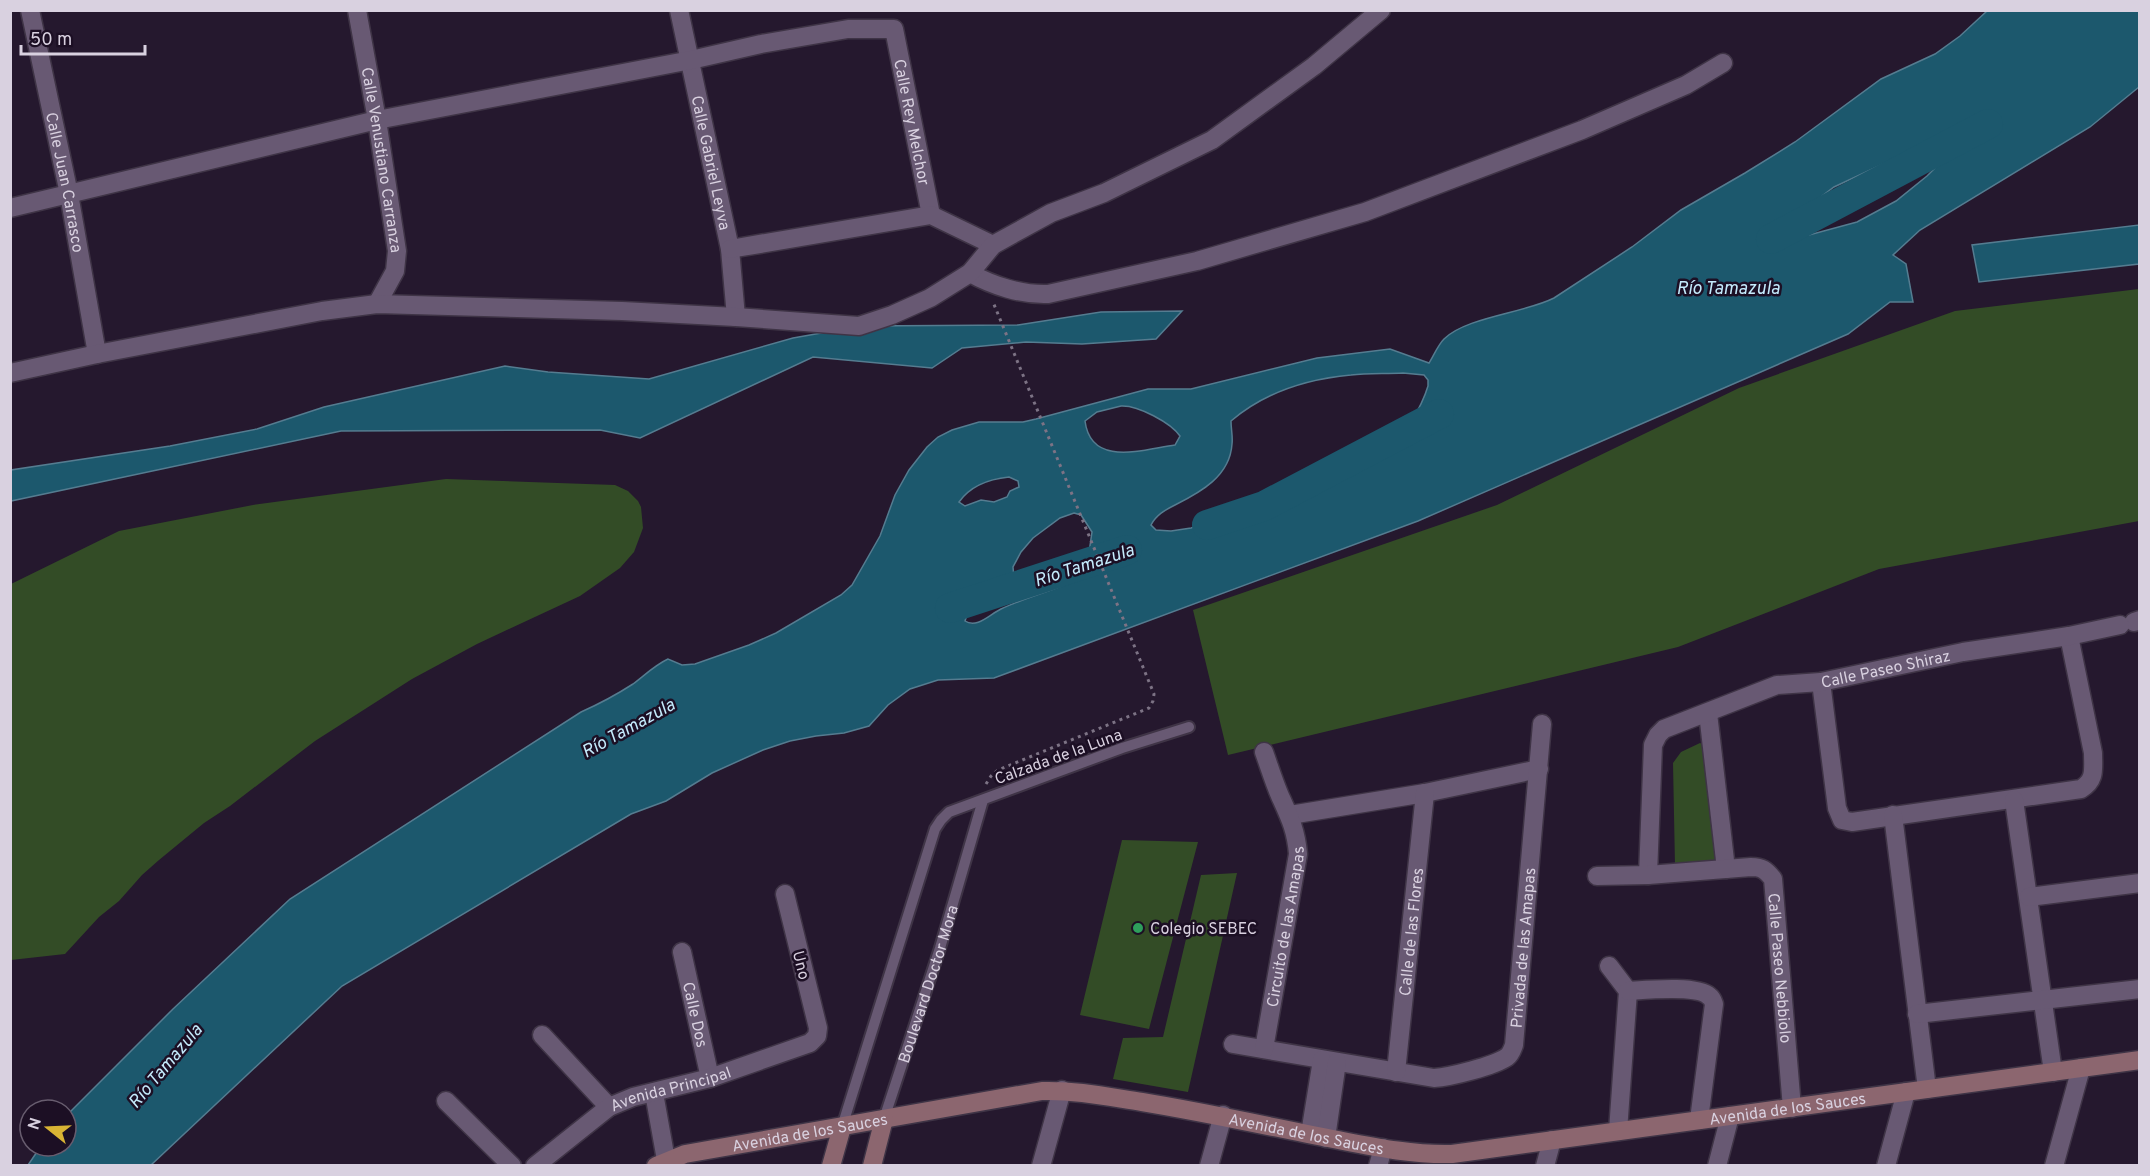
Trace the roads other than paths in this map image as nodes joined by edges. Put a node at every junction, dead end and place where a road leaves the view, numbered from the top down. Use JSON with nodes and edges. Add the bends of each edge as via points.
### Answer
{"nodes":[{"id":1,"x":30,"y":10,"type":"edge"},
{"id":2,"x":357,"y":10,"type":"edge"},
{"id":3,"x":679,"y":10,"type":"edge"},
{"id":4,"x":1381,"y":10,"type":"edge"},
{"id":5,"x":691,"y":60,"type":"junction"},
{"id":6,"x":1723,"y":63,"type":"dead end"},
{"id":7,"x":377,"y":120,"type":"junction"},
{"id":8,"x":69,"y":194,"type":"junction"},
{"id":9,"x":10,"y":208,"type":"edge"},
{"id":10,"x":931,"y":215,"type":"junction"},
{"id":11,"x":993,"y":245,"type":"junction"},
{"id":12,"x":730,"y":249,"type":"junction"},
{"id":13,"x":970,"y":273,"type":"junction"},
{"id":14,"x":377,"y":304,"type":"junction"},
{"id":15,"x":736,"y":317,"type":"junction"},
{"id":16,"x":97,"y":354,"type":"junction"},
{"id":17,"x":10,"y":373,"type":"edge"},
{"id":18,"x":2131,"y":622,"type":"edge"},
{"id":19,"x":2069,"y":636,"type":"junction"},
{"id":20,"x":1821,"y":682,"type":"junction"},
{"id":21,"x":1708,"y":713,"type":"junction"},
{"id":22,"x":1542,"y":724,"type":"dead end"},
{"id":23,"x":1189,"y":727,"type":"dead end"},
{"id":24,"x":1264,"y":752,"type":"dead end"},
{"id":25,"x":1539,"y":769,"type":"junction"},
{"id":26,"x":1425,"y":793,"type":"junction"},
{"id":27,"x":983,"y":800,"type":"junction"},
{"id":28,"x":2014,"y":800,"type":"junction"},
{"id":29,"x":1290,"y":815,"type":"junction"},
{"id":30,"x":1893,"y":815,"type":"junction"},
{"id":31,"x":1726,"y":869,"type":"junction"},
{"id":32,"x":1648,"y":875,"type":"junction"},
{"id":33,"x":1597,"y":876,"type":"dead end"},
{"id":34,"x":2139,"y":883,"type":"edge"},
{"id":35,"x":785,"y":894,"type":"dead end"},
{"id":36,"x":2029,"y":897,"type":"junction"},
{"id":37,"x":682,"y":952,"type":"dead end"},
{"id":38,"x":1609,"y":966,"type":"dead end"},
{"id":39,"x":2139,"y":989,"type":"edge"},
{"id":40,"x":1628,"y":991,"type":"junction"},
{"id":41,"x":2042,"y":1000,"type":"junction"},
{"id":42,"x":1917,"y":1014,"type":"junction"},
{"id":43,"x":542,"y":1035,"type":"dead end"},
{"id":44,"x":817,"y":1036,"type":"joint"},
{"id":45,"x":1233,"y":1044,"type":"dead end"},
{"id":46,"x":1263,"y":1049,"type":"junction"},
{"id":47,"x":2139,"y":1060,"type":"edge"},
{"id":48,"x":1329,"y":1061,"type":"junction"},
{"id":49,"x":2081,"y":1068,"type":"junction"},
{"id":50,"x":1396,"y":1072,"type":"junction"},
{"id":51,"x":2053,"y":1072,"type":"junction"},
{"id":52,"x":710,"y":1078,"type":"junction"},
{"id":53,"x":1927,"y":1089,"type":"junction"},
{"id":54,"x":1062,"y":1090,"type":"junction"},
{"id":55,"x":1906,"y":1092,"type":"junction"},
{"id":56,"x":654,"y":1093,"type":"junction"},
{"id":57,"x":446,"y":1101,"type":"dead end"},
{"id":58,"x":609,"y":1107,"type":"junction"},
{"id":59,"x":1792,"y":1108,"type":"junction"},
{"id":60,"x":1223,"y":1116,"type":"junction"},
{"id":61,"x":1730,"y":1116,"type":"junction"},
{"id":62,"x":884,"y":1119,"type":"junction"},
{"id":63,"x":1699,"y":1120,"type":"junction"},
{"id":64,"x":842,"y":1127,"type":"junction"},
{"id":65,"x":1618,"y":1131,"type":"junction"},
{"id":66,"x":1318,"y":1136,"type":"junction"},
{"id":67,"x":1552,"y":1140,"type":"junction"},
{"id":68,"x":1381,"y":1157,"type":"edge"},
{"id":69,"x":662,"y":1164,"type":"edge"},
{"id":70,"x":512,"y":1166,"type":"edge"},
{"id":71,"x":536,"y":1166,"type":"edge"},
{"id":72,"x":831,"y":1166,"type":"edge"},
{"id":73,"x":872,"y":1166,"type":"edge"},
{"id":74,"x":1041,"y":1166,"type":"edge"},
{"id":75,"x":1209,"y":1166,"type":"edge"},
{"id":76,"x":1545,"y":1166,"type":"edge"},
{"id":77,"x":1717,"y":1166,"type":"edge"},
{"id":78,"x":1886,"y":1166,"type":"edge"},
{"id":79,"x":2054,"y":1166,"type":"edge"}],
"edges":[{"from":1,"to":8,"type":"street","name":"Calle Juan Carrasco"},
{"from":2,"to":7,"type":"street","name":"Calle Venustiano Carranza"},
{"from":3,"to":5,"type":"street","name":"Calle Gabriel Leyva"},
{"from":4,"to":11,"type":"street","via":[[1314,66],[1212,140],[1104,193],[1051,213]]},
{"from":5,"to":7,"type":"street"},
{"from":5,"to":10,"type":"street","name":"Calle Rey Melchor","via":[[848,29],[894,28]]},
{"from":5,"to":12,"type":"street","name":"Calle Gabriel Leyva"},
{"from":6,"to":13,"type":"street","via":[[1686,85],[1528,151],[1365,212],[1197,261],[1031,295]]},
{"from":7,"to":8,"type":"street"},
{"from":7,"to":14,"type":"street","name":"Calle Venustiano Carranza","via":[[397,251],[395,271]]},
{"from":8,"to":9,"type":"street"},
{"from":8,"to":16,"type":"street","name":"Calle Juan Carrasco"},
{"from":10,"to":11,"type":"street"},
{"from":10,"to":12,"type":"street"},
{"from":11,"to":13,"type":"street"},
{"from":12,"to":15,"type":"street","name":"Calle Gabriel Leyva"},
{"from":13,"to":15,"type":"street","via":[[930,298],[858,326]]},
{"from":14,"to":15,"type":"street"},
{"from":14,"to":16,"type":"street"},
{"from":16,"to":17,"type":"street"},
{"from":18,"to":19,"type":"street","name":"Calle Paseo Shiraz"},
{"from":19,"to":20,"type":"street","name":"Calle Paseo Shiraz","via":[[1963,652]]},
{"from":19,"to":28,"type":"street","name":"Calle Paseo Shiraz","via":[[2093,753],[2090,784],[2081,789]]},
{"from":20,"to":21,"type":"street","via":[[1777,685]]},
{"from":20,"to":30,"type":"street","name":"Calle Paseo Shiraz","via":[[1837,808],[1842,820]]},
{"from":21,"to":31,"type":"street"},
{"from":21,"to":32,"type":"street","via":[[1664,729],[1653,745]]},
{"from":22,"to":25,"type":"street","name":"Privada de las Amapas"},
{"from":23,"to":27,"type":"lane","name":"Calzada de la Luna"},
{"from":24,"to":29,"type":"street","name":"Circuito de las Amapas"},
{"from":25,"to":26,"type":"street"},
{"from":25,"to":50,"type":"street","name":"Privada de las Amapas","via":[[1514,1045],[1501,1060],[1448,1077]]},
{"from":26,"to":29,"type":"street"},
{"from":26,"to":50,"type":"street","name":"Calle de las Flores"},
{"from":27,"to":62,"type":"lane","name":"Boulevard Doctor Mora"},
{"from":27,"to":64,"type":"lane","name":"Calzada de la Luna","via":[[949,812],[935,829]]},
{"from":28,"to":30,"type":"street","name":"Calle Paseo Shiraz"},
{"from":28,"to":36,"type":"street"},
{"from":29,"to":46,"type":"street","name":"Circuito de las Amapas","via":[[1296,834],[1297,865]]},
{"from":30,"to":42,"type":"street"},
{"from":31,"to":32,"type":"street","name":"Calle Paseo Nebbiolo"},
{"from":31,"to":59,"type":"street","name":"Calle Paseo Nebbiolo","via":[[1760,867],[1773,879]]},
{"from":32,"to":33,"type":"street","name":"Calle Paseo Nebbiolo"},
{"from":34,"to":36,"type":"street"},
{"from":35,"to":44,"type":"street","name":"Uno"},
{"from":36,"to":41,"type":"street"},
{"from":37,"to":52,"type":"street","name":"Calle Dos"},
{"from":38,"to":40,"type":"street"},
{"from":39,"to":41,"type":"street"},
{"from":40,"to":63,"type":"street","via":[[1696,990],[1712,999]]},
{"from":40,"to":65,"type":"street"},
{"from":41,"to":42,"type":"street"},
{"from":41,"to":51,"type":"street"},
{"from":42,"to":53,"type":"street"},
{"from":43,"to":58,"type":"street"},
{"from":44,"to":52,"type":"street","name":"Avenida Principal","via":[[810,1043]]},
{"from":45,"to":46,"type":"street"},
{"from":46,"to":48,"type":"street"},
{"from":47,"to":49,"type":"street","name":"Avenida de los Sauces"},
{"from":48,"to":50,"type":"street"},
{"from":48,"to":66,"type":"street"},
{"from":49,"to":51,"type":"street","name":"Avenida de los Sauces"},
{"from":49,"to":79,"type":"street"},
{"from":51,"to":53,"type":"street","name":"Avenida de los Sauces"},
{"from":52,"to":56,"type":"street","name":"Avenida Principal"},
{"from":53,"to":55,"type":"street","name":"Avenida de los Sauces"},
{"from":54,"to":60,"type":"street","name":"Avenida de los Sauces"},
{"from":54,"to":62,"type":"street","name":"Avenida de los Sauces"},
{"from":54,"to":74,"type":"street"},
{"from":55,"to":59,"type":"street","name":"Avenida de los Sauces"},
{"from":55,"to":78,"type":"street"},
{"from":56,"to":58,"type":"street","name":"Avenida Principal"},
{"from":56,"to":69,"type":"street"},
{"from":57,"to":70,"type":"street"},
{"from":58,"to":71,"type":"street","name":"Avenida Principal"},
{"from":59,"to":61,"type":"street","name":"Avenida de los Sauces"},
{"from":60,"to":66,"type":"street","name":"Avenida de los Sauces"},
{"from":60,"to":75,"type":"street"},
{"from":61,"to":63,"type":"street","name":"Avenida de los Sauces"},
{"from":61,"to":77,"type":"street"},
{"from":62,"to":64,"type":"street","name":"Avenida de los Sauces"},
{"from":62,"to":73,"type":"street","name":"Boulevard Doctor Mora"},
{"from":63,"to":65,"type":"street","name":"Avenida de los Sauces"},
{"from":64,"to":69,"type":"street","name":"Avenida de los Sauces","via":[[685,1154]]},
{"from":64,"to":72,"type":"street"},
{"from":65,"to":67,"type":"street","name":"Avenida de los Sauces"},
{"from":66,"to":68,"type":"street","name":"Avenida de los Sauces"},
{"from":67,"to":68,"type":"street","name":"Avenida de los Sauces","via":[[1452,1154]]},
{"from":67,"to":76,"type":"street"}]}
